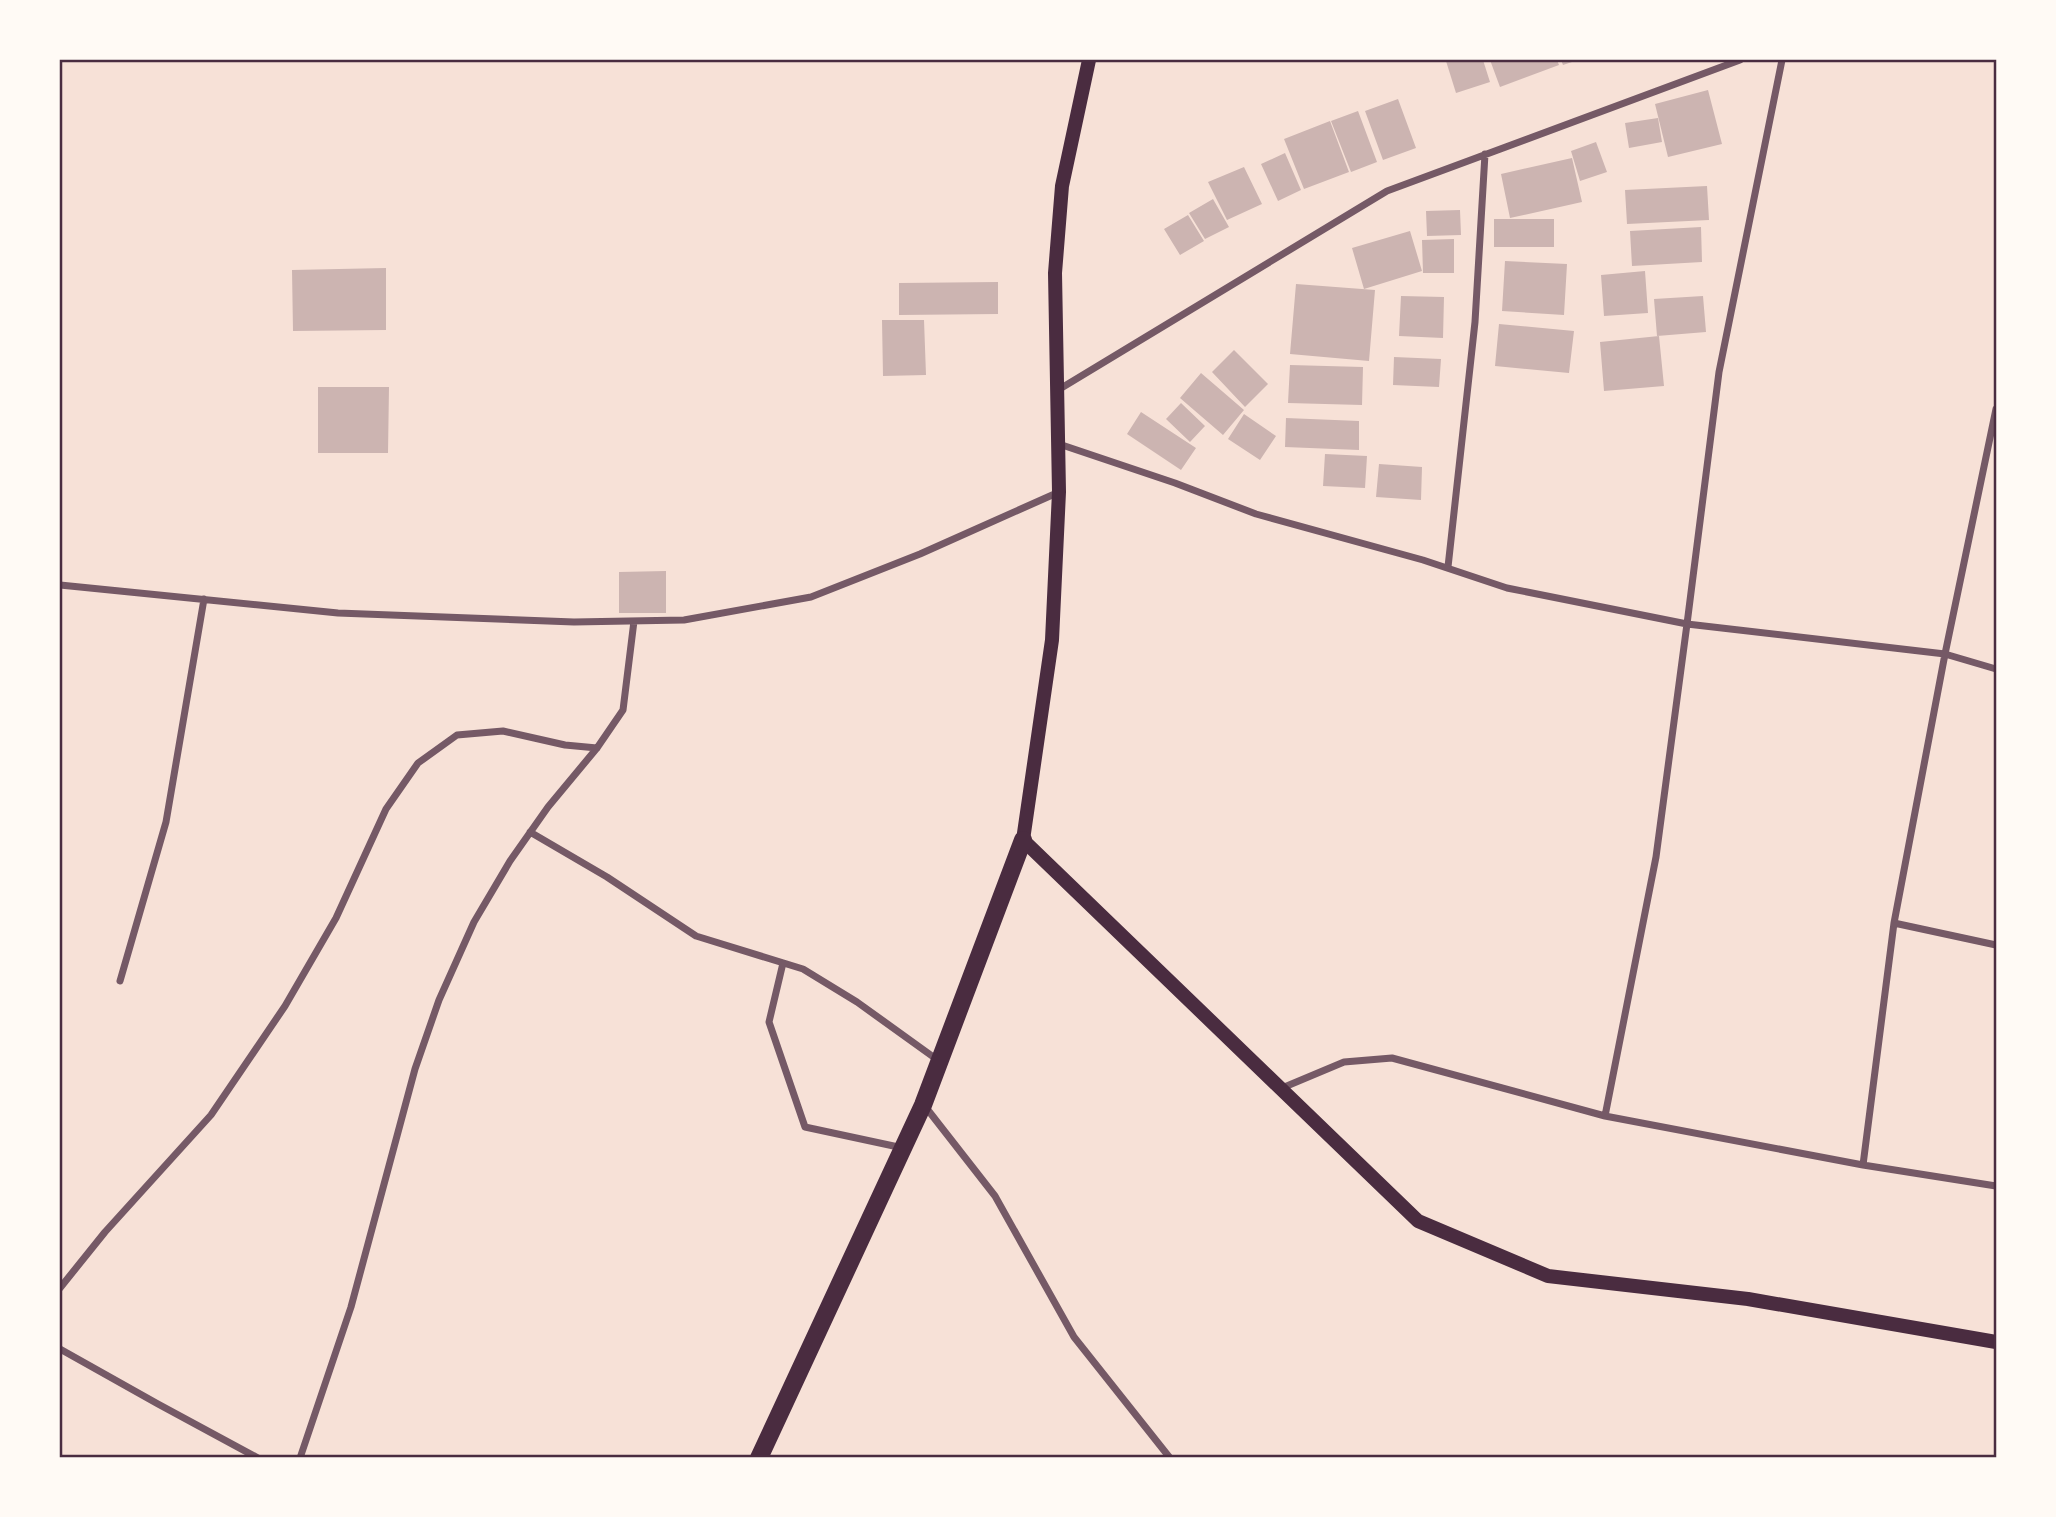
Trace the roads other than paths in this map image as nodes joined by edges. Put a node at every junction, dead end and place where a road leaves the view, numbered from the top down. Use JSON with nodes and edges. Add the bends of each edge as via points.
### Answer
{"nodes":[{"id":1,"x":1089,"y":60,"type":"edge"},
{"id":2,"x":1740,"y":60,"type":"edge"},
{"id":3,"x":1782,"y":60,"type":"edge"},
{"id":4,"x":1485,"y":154,"type":"junction"},
{"id":5,"x":1058,"y":390,"type":"junction"},
{"id":6,"x":1997,"y":409,"type":"edge"},
{"id":7,"x":1059,"y":444,"type":"junction"},
{"id":8,"x":1059,"y":492,"type":"junction"},
{"id":9,"x":1448,"y":567,"type":"junction"},
{"id":10,"x":60,"y":585,"type":"edge"},
{"id":11,"x":204,"y":599,"type":"junction"},
{"id":12,"x":634,"y":621,"type":"junction"},
{"id":13,"x":1688,"y":624,"type":"junction"},
{"id":14,"x":1945,"y":654,"type":"junction"},
{"id":15,"x":1997,"y":669,"type":"edge"},
{"id":16,"x":597,"y":748,"type":"junction"},
{"id":17,"x":530,"y":832,"type":"junction"},
{"id":18,"x":1023,"y":841,"type":"junction"},
{"id":19,"x":1894,"y":923,"type":"junction"},
{"id":20,"x":1997,"y":944,"type":"edge"},
{"id":21,"x":783,"y":963,"type":"junction"},
{"id":22,"x":120,"y":981,"type":"dead end"},
{"id":23,"x":939,"y":1061,"type":"junction"},
{"id":24,"x":1279,"y":1089,"type":"junction"},
{"id":25,"x":923,"y":1105,"type":"junction"},
{"id":26,"x":1605,"y":1116,"type":"junction"},
{"id":27,"x":903,"y":1148,"type":"junction"},
{"id":28,"x":1863,"y":1165,"type":"junction"},
{"id":29,"x":1997,"y":1186,"type":"edge"},
{"id":30,"x":60,"y":1288,"type":"edge"},
{"id":31,"x":1997,"y":1342,"type":"edge"},
{"id":32,"x":60,"y":1349,"type":"edge"},
{"id":33,"x":258,"y":1458,"type":"edge"},
{"id":34,"x":300,"y":1458,"type":"edge"},
{"id":35,"x":759,"y":1458,"type":"edge"},
{"id":36,"x":1170,"y":1458,"type":"edge"}],
"edges":[{"from":1,"to":5,"type":"main road","via":[[1061,198],[1055,273]]},
{"from":2,"to":4,"type":"street"},
{"from":3,"to":13,"type":"street","via":[[1719,372]]},
{"from":4,"to":5,"type":"street","via":[[1387,191]]},
{"from":4,"to":9,"type":"street","via":[[1475,322]]},
{"from":5,"to":7,"type":"main road"},
{"from":6,"to":14,"type":"street"},
{"from":7,"to":8,"type":"main road"},
{"from":7,"to":9,"type":"street","via":[[1256,514]]},
{"from":8,"to":12,"type":"street","via":[[811,597],[684,620]]},
{"from":8,"to":18,"type":"main road","via":[[1052,640]]},
{"from":9,"to":13,"type":"street","via":[[1507,588]]},
{"from":10,"to":11,"type":"street"},
{"from":11,"to":12,"type":"street","via":[[338,613]]},
{"from":11,"to":22,"type":"street","via":[[166,822]]},
{"from":12,"to":16,"type":"street","via":[[622,710]]},
{"from":13,"to":14,"type":"street"},
{"from":13,"to":26,"type":"street","via":[[1656,857]]},
{"from":14,"to":15,"type":"street"},
{"from":14,"to":19,"type":"street"},
{"from":16,"to":17,"type":"street"},
{"from":16,"to":30,"type":"street","via":[[503,731],[457,735],[418,763],[386,808],[336,918],[285,1006],[211,1115]]},
{"from":17,"to":21,"type":"street","via":[[696,936]]},
{"from":17,"to":34,"type":"street","via":[[474,922],[439,1000],[415,1069],[351,1307]]},
{"from":18,"to":23,"type":"main road"},
{"from":18,"to":24,"type":"main road"},
{"from":19,"to":20,"type":"street"},
{"from":19,"to":28,"type":"street"},
{"from":21,"to":23,"type":"street","via":[[803,969]]},
{"from":21,"to":27,"type":"street","via":[[769,1022],[804,1127]]},
{"from":23,"to":25,"type":"main road"},
{"from":24,"to":26,"type":"street","via":[[1344,1062],[1392,1058]]},
{"from":24,"to":31,"type":"main road","via":[[1418,1221],[1548,1276],[1748,1298]]},
{"from":25,"to":27,"type":"main road"},
{"from":25,"to":36,"type":"street","via":[[995,1196],[1074,1338]]},
{"from":26,"to":28,"type":"street"},
{"from":27,"to":35,"type":"main road"},
{"from":28,"to":29,"type":"street"},
{"from":32,"to":33,"type":"street"}]}
